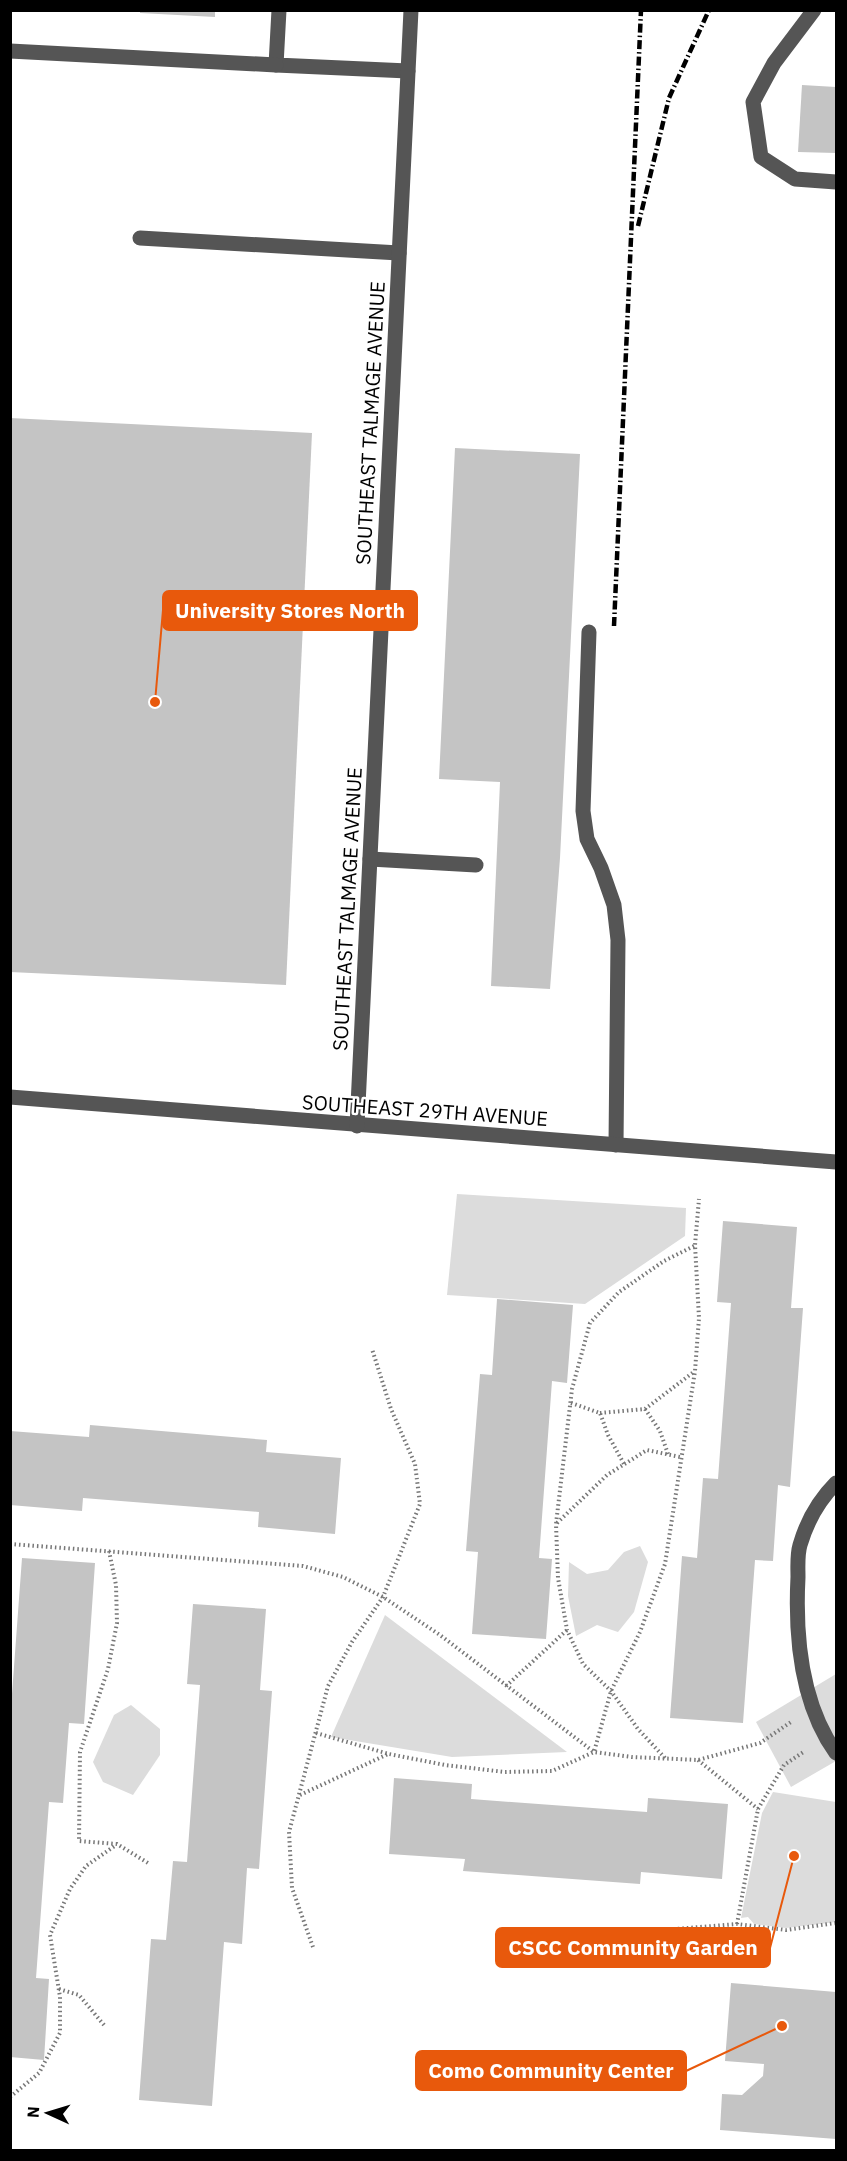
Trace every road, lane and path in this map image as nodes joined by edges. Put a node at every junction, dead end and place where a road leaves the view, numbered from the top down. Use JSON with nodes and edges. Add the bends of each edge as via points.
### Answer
{"nodes":[{"id":1,"x":279,"y":10,"type":"edge"},
{"id":2,"x":411,"y":10,"type":"edge"},
{"id":3,"x":814,"y":10,"type":"edge"},
{"id":4,"x":10,"y":51,"type":"edge"},
{"id":5,"x":276,"y":64,"type":"junction"},
{"id":6,"x":408,"y":71,"type":"junction"},
{"id":7,"x":837,"y":182,"type":"edge"},
{"id":8,"x":140,"y":238,"type":"dead end"},
{"id":9,"x":399,"y":253,"type":"junction"},
{"id":10,"x":589,"y":632,"type":"dead end"},
{"id":11,"x":370,"y":859,"type":"junction"},
{"id":12,"x":476,"y":865,"type":"dead end"},
{"id":13,"x":10,"y":1097,"type":"edge"},
{"id":14,"x":357,"y":1126,"type":"junction"},
{"id":15,"x":616,"y":1145,"type":"junction"},
{"id":16,"x":837,"y":1162,"type":"edge"},
{"id":17,"x":699,"y":1199,"type":"dead end"},
{"id":18,"x":694,"y":1245,"type":"junction"},
{"id":19,"x":372,"y":1349,"type":"dead end"},
{"id":20,"x":695,"y":1371,"type":"junction"},
{"id":21,"x":571,"y":1403,"type":"junction"},
{"id":22,"x":645,"y":1408,"type":"junction"},
{"id":23,"x":600,"y":1413,"type":"junction"},
{"id":24,"x":668,"y":1454,"type":"junction"},
{"id":25,"x":680,"y":1456,"type":"junction"},
{"id":26,"x":624,"y":1464,"type":"junction"},
{"id":27,"x":837,"y":1483,"type":"edge"},
{"id":28,"x":556,"y":1524,"type":"junction"},
{"id":29,"x":10,"y":1544,"type":"edge"},
{"id":30,"x":109,"y":1551,"type":"junction"},
{"id":31,"x":383,"y":1597,"type":"junction"},
{"id":32,"x":567,"y":1630,"type":"junction"},
{"id":33,"x":506,"y":1686,"type":"junction"},
{"id":34,"x":611,"y":1691,"type":"junction"},
{"id":35,"x":808,"y":1695,"type":"junction"},
{"id":36,"x":316,"y":1733,"type":"junction"},
{"id":37,"x":826,"y":1738,"type":"junction"},
{"id":38,"x":594,"y":1752,"type":"junction"},
{"id":39,"x":837,"y":1753,"type":"edge"},
{"id":40,"x":389,"y":1754,"type":"junction"},
{"id":41,"x":665,"y":1759,"type":"junction"},
{"id":42,"x":698,"y":1760,"type":"junction"},
{"id":43,"x":299,"y":1796,"type":"junction"},
{"id":44,"x":758,"y":1809,"type":"junction"},
{"id":45,"x":117,"y":1844,"type":"junction"},
{"id":46,"x":147,"y":1863,"type":"dead end"},
{"id":47,"x":837,"y":1923,"type":"edge"},
{"id":48,"x":737,"y":1924,"type":"junction"},
{"id":49,"x":651,"y":1931,"type":"dead end"},
{"id":50,"x":313,"y":1947,"type":"dead end"},
{"id":51,"x":59,"y":1989,"type":"junction"},
{"id":52,"x":104,"y":2025,"type":"dead end"},
{"id":53,"x":10,"y":2097,"type":"edge"}],
"edges":[{"from":1,"to":5,"type":"street"},
{"from":2,"to":6,"type":"street","name":"SOUTHEAST TALMAGE AVENUE"},
{"from":3,"to":7,"type":"street","via":[[774,63],[753,102],[760,158],[795,179]]},
{"from":4,"to":5,"type":"street"},
{"from":5,"to":6,"type":"street"},
{"from":6,"to":9,"type":"street","name":"SOUTHEAST TALMAGE AVENUE"},
{"from":8,"to":9,"type":"street"},
{"from":9,"to":11,"type":"street","name":"SOUTHEAST TALMAGE AVENUE"},
{"from":10,"to":15,"type":"street","via":[[583,811],[587,839],[614,905],[618,940]]},
{"from":11,"to":12,"type":"street"},
{"from":11,"to":14,"type":"street","name":"SOUTHEAST TALMAGE AVENUE"},
{"from":13,"to":14,"type":"street","name":"SOUTHEAST 29TH AVENUE"},
{"from":14,"to":15,"type":"street","name":"SOUTHEAST 29TH AVENUE"},
{"from":15,"to":16,"type":"street","name":"SOUTHEAST 29TH AVENUE"},
{"from":17,"to":18,"type":"path"},
{"from":18,"to":20,"type":"path","via":[[699,1318]]},
{"from":18,"to":21,"type":"path","via":[[620,1292],[590,1323]]},
{"from":19,"to":31,"type":"path","via":[[391,1409],[415,1464],[420,1504]]},
{"from":20,"to":22,"type":"path"},
{"from":20,"to":25,"type":"path"},
{"from":21,"to":23,"type":"path"},
{"from":21,"to":28,"type":"path"},
{"from":22,"to":23,"type":"path"},
{"from":22,"to":24,"type":"path","via":[[660,1431]]},
{"from":23,"to":26,"type":"path"},
{"from":24,"to":25,"type":"path"},
{"from":24,"to":26,"type":"path","via":[[647,1450]]},
{"from":25,"to":34,"type":"path","via":[[664,1564],[640,1632]]},
{"from":26,"to":28,"type":"path"},
{"from":27,"to":35,"type":"street","via":[[819,1500],[799,1547],[796,1614]]},
{"from":28,"to":32,"type":"path","via":[[558,1578]]},
{"from":29,"to":30,"type":"path"},
{"from":30,"to":31,"type":"path","via":[[303,1566],[343,1577]]},
{"from":30,"to":45,"type":"path","via":[[116,1585],[117,1623],[108,1669],[80,1752],[79,1841]]},
{"from":31,"to":33,"type":"path"},
{"from":31,"to":36,"type":"path","via":[[328,1686]]},
{"from":32,"to":33,"type":"path"},
{"from":32,"to":34,"type":"path","via":[[583,1664]]},
{"from":33,"to":38,"type":"path"},
{"from":34,"to":38,"type":"path"},
{"from":34,"to":41,"type":"path"},
{"from":35,"to":37,"type":"street"},
{"from":35,"to":42,"type":"path","via":[[791,1722],[760,1743]]},
{"from":36,"to":40,"type":"path"},
{"from":36,"to":43,"type":"path"},
{"from":37,"to":39,"type":"street"},
{"from":37,"to":44,"type":"path","via":[[784,1764]]},
{"from":38,"to":40,"type":"path","via":[[552,1771],[505,1772]]},
{"from":38,"to":41,"type":"path"},
{"from":40,"to":43,"type":"path"},
{"from":41,"to":42,"type":"path"},
{"from":42,"to":44,"type":"path"},
{"from":43,"to":50,"type":"path","via":[[289,1832],[292,1888]]},
{"from":44,"to":48,"type":"path"},
{"from":45,"to":46,"type":"path"},
{"from":45,"to":51,"type":"path","via":[[86,1866],[70,1889],[50,1935]]},
{"from":47,"to":48,"type":"path","via":[[786,1930]]},
{"from":48,"to":49,"type":"path"},
{"from":51,"to":52,"type":"path","via":[[79,1995]]},
{"from":51,"to":53,"type":"path","via":[[60,2033],[39,2073]]}]}
